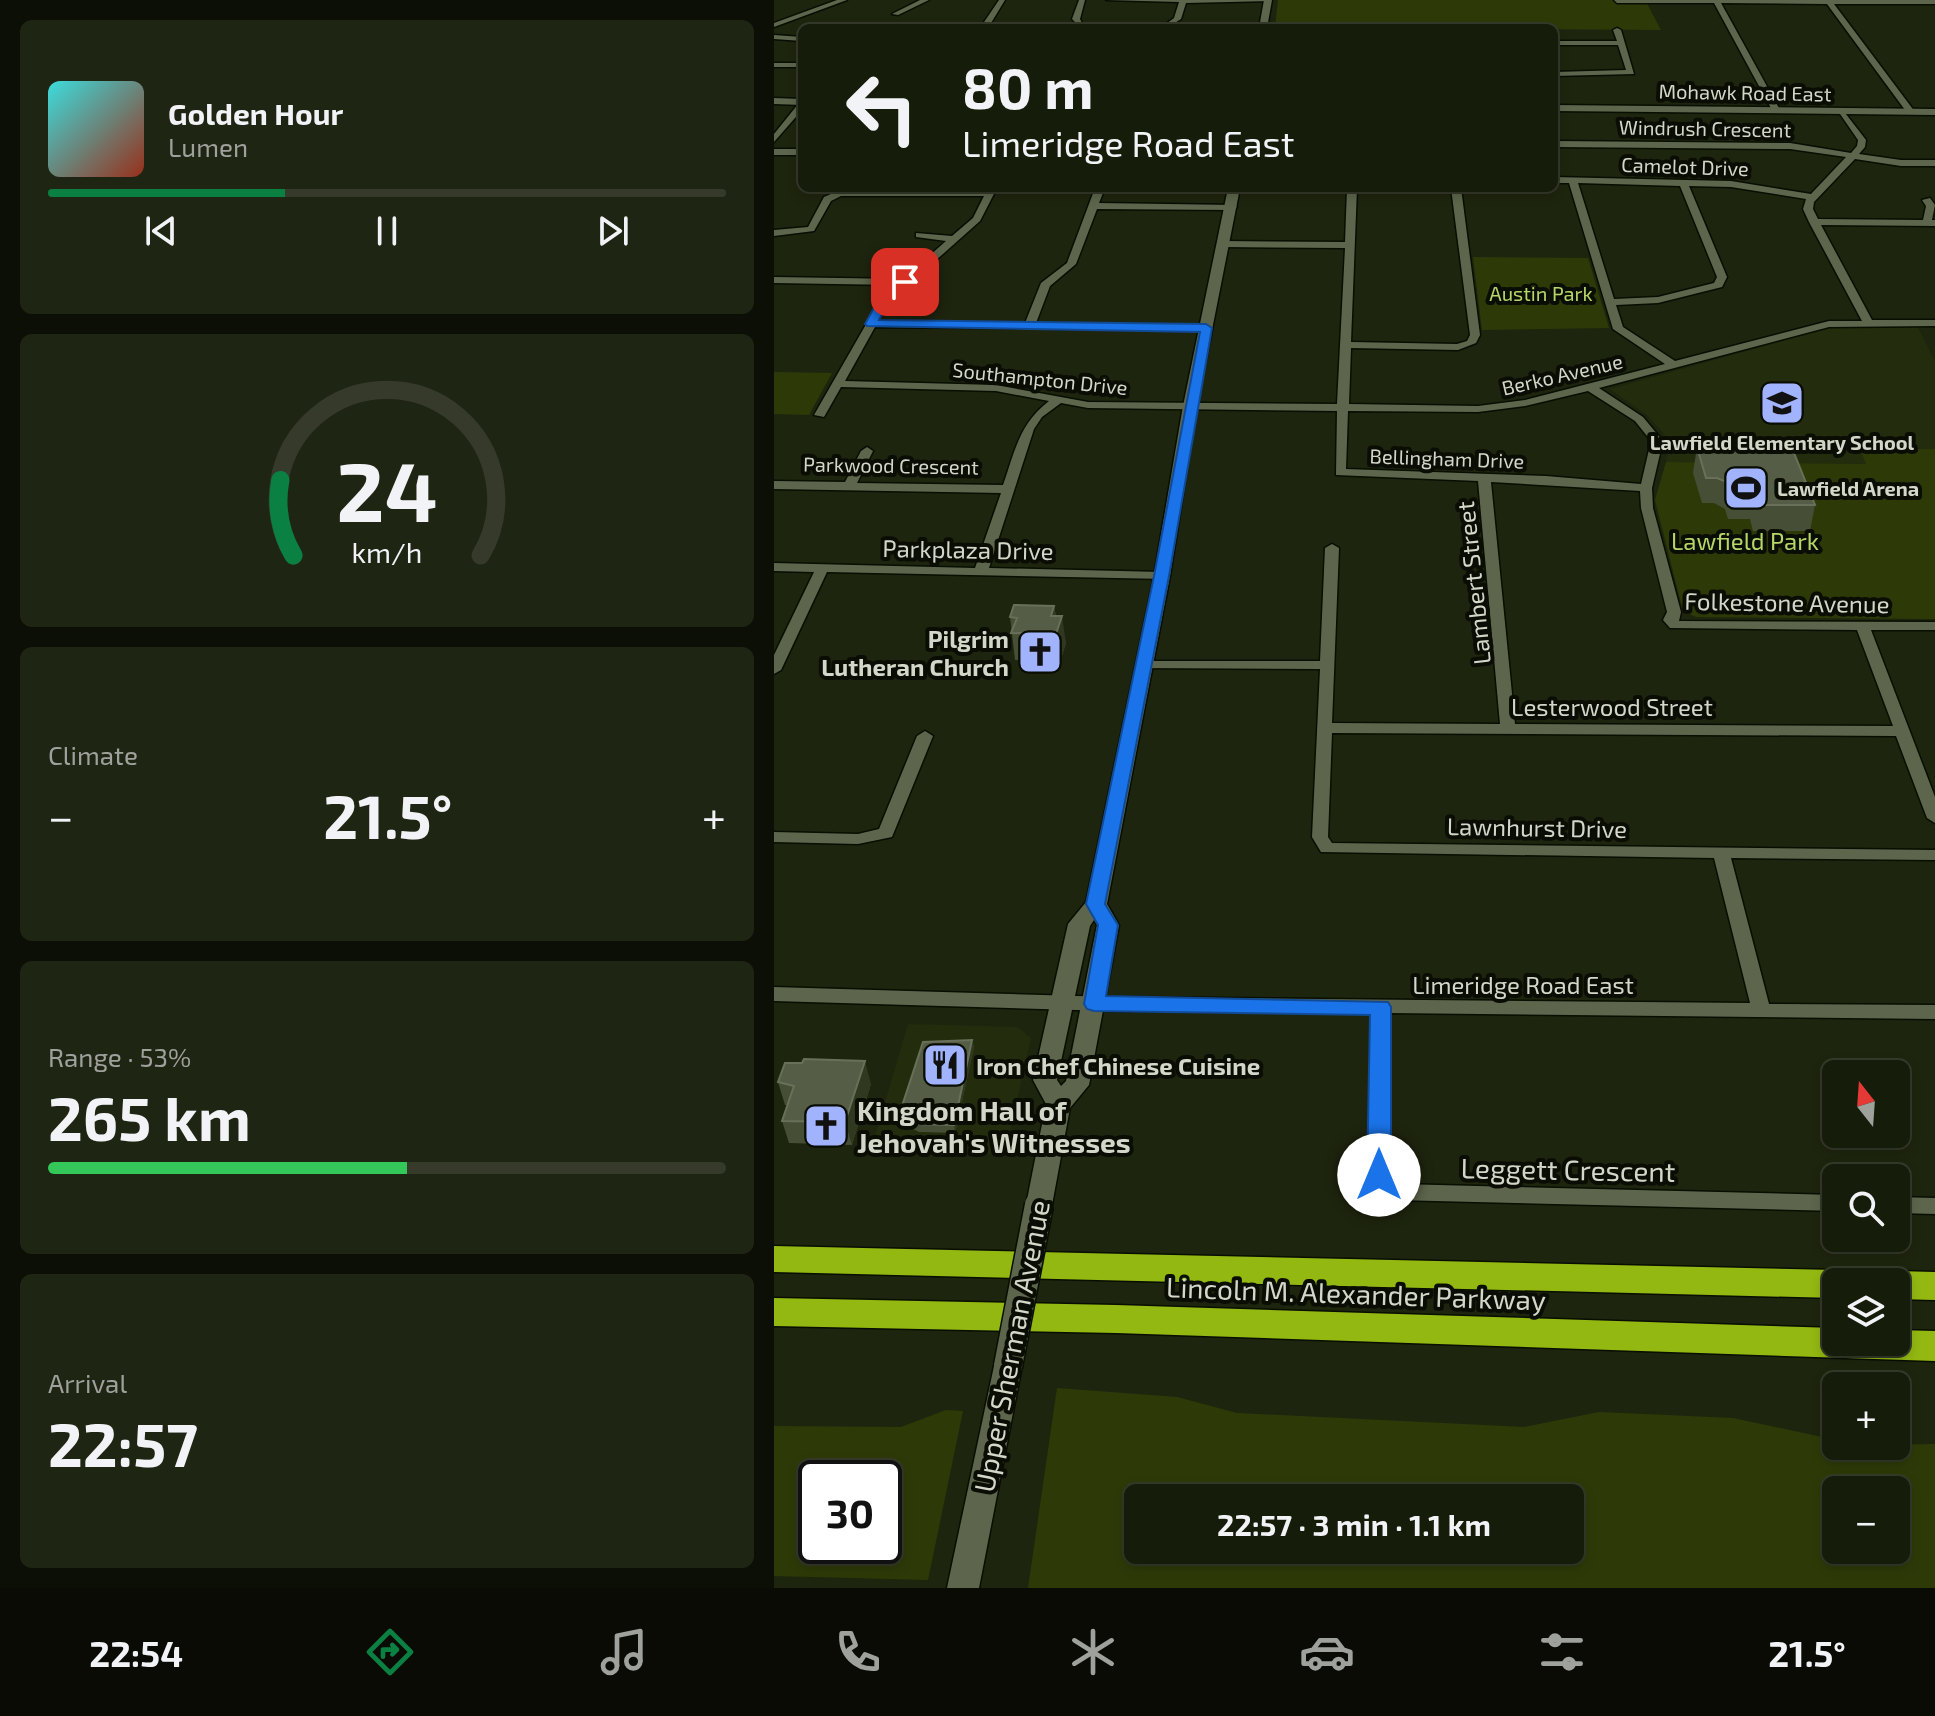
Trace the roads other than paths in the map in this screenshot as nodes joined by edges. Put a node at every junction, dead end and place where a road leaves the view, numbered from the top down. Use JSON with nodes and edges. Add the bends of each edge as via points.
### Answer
{"nodes":[{"id":1,"x":844,"y":0,"type":"edge"},
{"id":2,"x":926,"y":0,"type":"edge"},
{"id":3,"x":1002,"y":0,"type":"edge"},
{"id":4,"x":1082,"y":0,"type":"edge"},
{"id":5,"x":1109,"y":0,"type":"edge"},
{"id":6,"x":1716,"y":0,"type":"edge"},
{"id":7,"x":1183,"y":1,"type":"edge"},
{"id":8,"x":1268,"y":1,"type":"edge"},
{"id":9,"x":1617,"y":1,"type":"edge"},
{"id":10,"x":1828,"y":1,"type":"edge"},
{"id":11,"x":1935,"y":2,"type":"edge"},
{"id":12,"x":896,"y":14,"type":"dead end"},
{"id":13,"x":1078,"y":23,"type":"dead end"},
{"id":14,"x":987,"y":24,"type":"edge"},
{"id":15,"x":1170,"y":24,"type":"dead end"},
{"id":16,"x":1264,"y":24,"type":"edge"},
{"id":17,"x":774,"y":25,"type":"edge"},
{"id":18,"x":1617,"y":30,"type":"dead end"},
{"id":19,"x":774,"y":37,"type":"edge"},
{"id":20,"x":798,"y":39,"type":"edge"},
{"id":21,"x":1558,"y":43,"type":"edge"},
{"id":22,"x":1621,"y":43,"type":"junction"},
{"id":23,"x":774,"y":65,"type":"edge"},
{"id":24,"x":798,"y":65,"type":"edge"},
{"id":25,"x":1558,"y":74,"type":"edge"},
{"id":26,"x":774,"y":101,"type":"edge"},
{"id":27,"x":798,"y":103,"type":"edge"},
{"id":28,"x":798,"y":108,"type":"edge"},
{"id":29,"x":1558,"y":108,"type":"edge"},
{"id":30,"x":1776,"y":110,"type":"junction"},
{"id":31,"x":1842,"y":111,"type":"junction"},
{"id":32,"x":1911,"y":112,"type":"junction"},
{"id":33,"x":1935,"y":112,"type":"edge"},
{"id":34,"x":774,"y":139,"type":"edge"},
{"id":35,"x":1558,"y":143,"type":"edge"},
{"id":36,"x":774,"y":152,"type":"edge"},
{"id":37,"x":798,"y":152,"type":"edge"},
{"id":38,"x":1854,"y":156,"type":"junction"},
{"id":39,"x":1935,"y":163,"type":"edge"},
{"id":40,"x":1558,"y":180,"type":"edge"},
{"id":41,"x":1573,"y":180,"type":"junction"},
{"id":42,"x":1683,"y":181,"type":"junction"},
{"id":43,"x":915,"y":192,"type":"edge"},
{"id":44,"x":990,"y":192,"type":"edge"},
{"id":45,"x":1099,"y":192,"type":"edge"},
{"id":46,"x":1234,"y":192,"type":"edge"},
{"id":47,"x":1352,"y":192,"type":"edge"},
{"id":48,"x":1457,"y":192,"type":"edge"},
{"id":49,"x":1813,"y":197,"type":"junction"},
{"id":50,"x":1927,"y":200,"type":"dead end"},
{"id":51,"x":1094,"y":206,"type":"junction"},
{"id":52,"x":1232,"y":207,"type":"junction"},
{"id":53,"x":1814,"y":222,"type":"junction"},
{"id":54,"x":1931,"y":223,"type":"edge"},
{"id":55,"x":774,"y":233,"type":"edge"},
{"id":56,"x":1935,"y":234,"type":"edge"},
{"id":57,"x":919,"y":235,"type":"dead end"},
{"id":58,"x":953,"y":239,"type":"junction"},
{"id":59,"x":1223,"y":244,"type":"junction"},
{"id":60,"x":1350,"y":245,"type":"junction"},
{"id":61,"x":774,"y":280,"type":"edge"},
{"id":62,"x":905,"y":282,"type":"junction"},
{"id":63,"x":1609,"y":302,"type":"junction"},
{"id":64,"x":1868,"y":322,"type":"junction"},
{"id":65,"x":1935,"y":323,"type":"edge"},
{"id":66,"x":871,"y":324,"type":"junction"},
{"id":67,"x":1029,"y":326,"type":"junction"},
{"id":68,"x":1206,"y":328,"type":"junction"},
{"id":69,"x":1346,"y":345,"type":"junction"},
{"id":70,"x":1674,"y":365,"type":"junction"},
{"id":71,"x":839,"y":384,"type":"junction"},
{"id":72,"x":1590,"y":387,"type":"junction"},
{"id":73,"x":1058,"y":400,"type":"junction"},
{"id":74,"x":1190,"y":406,"type":"junction"},
{"id":75,"x":1343,"y":409,"type":"junction"},
{"id":76,"x":820,"y":415,"type":"dead end"},
{"id":77,"x":867,"y":451,"type":"dead end"},
{"id":78,"x":1484,"y":478,"type":"junction"},
{"id":79,"x":774,"y":485,"type":"edge"},
{"id":80,"x":849,"y":486,"type":"junction"},
{"id":81,"x":1646,"y":488,"type":"junction"},
{"id":82,"x":1008,"y":489,"type":"junction"},
{"id":83,"x":1332,"y":548,"type":"dead end"},
{"id":84,"x":774,"y":567,"type":"edge"},
{"id":85,"x":822,"y":569,"type":"junction"},
{"id":86,"x":981,"y":571,"type":"junction"},
{"id":87,"x":1162,"y":576,"type":"junction"},
{"id":88,"x":1862,"y":625,"type":"junction"},
{"id":89,"x":1935,"y":626,"type":"edge"},
{"id":90,"x":1143,"y":665,"type":"junction"},
{"id":91,"x":1325,"y":665,"type":"junction"},
{"id":92,"x":774,"y":670,"type":"edge"},
{"id":93,"x":1323,"y":728,"type":"junction"},
{"id":94,"x":1508,"y":730,"type":"junction"},
{"id":95,"x":1901,"y":731,"type":"junction"},
{"id":96,"x":925,"y":736,"type":"dead end"},
{"id":97,"x":1935,"y":818,"type":"edge"},
{"id":98,"x":774,"y":837,"type":"edge"},
{"id":99,"x":1721,"y":853,"type":"junction"},
{"id":100,"x":1935,"y":855,"type":"edge"},
{"id":101,"x":1096,"y":904,"type":"junction"},
{"id":102,"x":774,"y":994,"type":"edge"},
{"id":103,"x":1061,"y":1003,"type":"junction"},
{"id":104,"x":1094,"y":1004,"type":"junction"},
{"id":105,"x":1380,"y":1007,"type":"junction"},
{"id":106,"x":1761,"y":1010,"type":"junction"},
{"id":107,"x":1935,"y":1012,"type":"edge"},
{"id":108,"x":1058,"y":1104,"type":"junction"},
{"id":109,"x":1822,"y":1203,"type":"edge"},
{"id":110,"x":1910,"y":1205,"type":"edge"},
{"id":111,"x":1935,"y":1206,"type":"edge"},
{"id":112,"x":774,"y":1259,"type":"edge"},
{"id":113,"x":1822,"y":1284,"type":"edge"},
{"id":114,"x":1910,"y":1285,"type":"edge"},
{"id":115,"x":1935,"y":1286,"type":"edge"},
{"id":116,"x":774,"y":1312,"type":"edge"},
{"id":117,"x":1935,"y":1346,"type":"edge"},
{"id":118,"x":963,"y":1588,"type":"edge"}],
"edges":[{"from":1,"to":17,"type":"street"},
{"from":2,"to":12,"type":"street"},
{"from":3,"to":14,"type":"street"},
{"from":4,"to":13,"type":"street"},
{"from":5,"to":7,"type":"street"},
{"from":6,"to":9,"type":"street"},
{"from":6,"to":10,"type":"street"},
{"from":6,"to":30,"type":"street"},
{"from":7,"to":8,"type":"street"},
{"from":7,"to":15,"type":"street"},
{"from":8,"to":16,"type":"main road"},
{"from":10,"to":11,"type":"street"},
{"from":10,"to":32,"type":"street"},
{"from":18,"to":22,"type":"street"},
{"from":19,"to":20,"type":"street"},
{"from":21,"to":22,"type":"street"},
{"from":22,"to":25,"type":"street","via":[[1631,72]]},
{"from":23,"to":24,"type":"street"},
{"from":26,"to":27,"type":"main road"},
{"from":28,"to":34,"type":"street"},
{"from":29,"to":30,"type":"main road","name":"Mohawk Road East"},
{"from":30,"to":31,"type":"main road","name":"Mohawk Road East"},
{"from":31,"to":32,"type":"main road","name":"Mohawk Road East"},
{"from":31,"to":38,"type":"street","via":[[1862,140]]},
{"from":32,"to":33,"type":"main road","name":"Mohawk Road East"},
{"from":35,"to":38,"type":"street","name":"Windrush Crescent","via":[[1790,146]]},
{"from":36,"to":37,"type":"street"},
{"from":38,"to":39,"type":"street","name":"Windrush Crescent"},
{"from":38,"to":49,"type":"street"},
{"from":40,"to":41,"type":"street","name":"Camelot Drive"},
{"from":41,"to":42,"type":"street","name":"Camelot Drive"},
{"from":41,"to":63,"type":"street"},
{"from":42,"to":49,"type":"street","name":"Camelot Drive"},
{"from":42,"to":63,"type":"street","via":[[1722,277],[1718,285],[1658,300]]},
{"from":43,"to":55,"type":"street","via":[[840,193],[827,199],[811,229]]},
{"from":44,"to":58,"type":"street","via":[[977,219]]},
{"from":45,"to":51,"type":"street"},
{"from":46,"to":52,"type":"main road","name":"Upper Sherman Avenue"},
{"from":47,"to":60,"type":"street","name":"Bellingham Drive"},
{"from":48,"to":69,"type":"street","via":[[1475,335],[1471,343]]},
{"from":49,"to":53,"type":"street","via":[[1808,209]]},
{"from":50,"to":54,"type":"street"},
{"from":51,"to":52,"type":"street"},
{"from":51,"to":67,"type":"street","via":[[1071,264],[1045,285]]},
{"from":52,"to":59,"type":"main road","name":"Upper Sherman Avenue"},
{"from":53,"to":54,"type":"street"},
{"from":53,"to":64,"type":"street"},
{"from":54,"to":56,"type":"street"},
{"from":57,"to":58,"type":"street"},
{"from":58,"to":62,"type":"street"},
{"from":59,"to":60,"type":"street"},
{"from":59,"to":68,"type":"main road","name":"Upper Sherman Avenue"},
{"from":60,"to":69,"type":"street","name":"Bellingham Drive"},
{"from":61,"to":62,"type":"street"},
{"from":62,"to":66,"type":"street","via":[[885,300]]},
{"from":63,"to":70,"type":"street","via":[[1618,329]]},
{"from":64,"to":65,"type":"street","name":"Berko Avenue"},
{"from":64,"to":70,"type":"street","name":"Berko Avenue","via":[[1829,324]]},
{"from":66,"to":67,"type":"street"},
{"from":66,"to":71,"type":"street"},
{"from":67,"to":68,"type":"street"},
{"from":68,"to":74,"type":"main road","name":"Upper Sherman Avenue"},
{"from":69,"to":75,"type":"street","name":"Bellingham Drive"},
{"from":70,"to":72,"type":"street","name":"Berko Avenue"},
{"from":71,"to":73,"type":"street","name":"Southampton Drive","via":[[996,388]]},
{"from":71,"to":76,"type":"street"},
{"from":72,"to":75,"type":"street","name":"Berko Avenue","via":[[1478,409]]},
{"from":72,"to":81,"type":"street","name":"Folkestone Avenue","via":[[1639,419],[1657,441]]},
{"from":73,"to":74,"type":"street","name":"Southampton Drive"},
{"from":73,"to":82,"type":"street","via":[[1028,429]]},
{"from":74,"to":75,"type":"street","name":"Berko Avenue"},
{"from":74,"to":87,"type":"main road","name":"Upper Sherman Avenue"},
{"from":75,"to":78,"type":"street","name":"Bellingham Drive","via":[[1340,472]]},
{"from":77,"to":80,"type":"street"},
{"from":78,"to":81,"type":"street","name":"Bellingham Drive"},
{"from":78,"to":94,"type":"street","name":"Lambert Street"},
{"from":79,"to":80,"type":"street","name":"Parkwood Crescent"},
{"from":80,"to":82,"type":"street","name":"Parkwood Crescent"},
{"from":81,"to":88,"type":"street","name":"Folkestone Avenue","via":[[1675,625]]},
{"from":82,"to":86,"type":"street"},
{"from":83,"to":91,"type":"street","name":"Lawnhurst Drive"},
{"from":84,"to":85,"type":"street","name":"Parkplaza Drive"},
{"from":85,"to":86,"type":"street","name":"Parkplaza Drive"},
{"from":85,"to":92,"type":"street"},
{"from":86,"to":87,"type":"street","name":"Parkplaza Drive"},
{"from":87,"to":90,"type":"main road","name":"Upper Sherman Avenue"},
{"from":88,"to":89,"type":"street","name":"Folkestone Avenue"},
{"from":88,"to":95,"type":"street"},
{"from":90,"to":91,"type":"street"},
{"from":90,"to":101,"type":"main road","name":"Upper Sherman Avenue"},
{"from":91,"to":93,"type":"street","name":"Lawnhurst Drive"},
{"from":93,"to":94,"type":"street","name":"Lesterwood Street"},
{"from":93,"to":99,"type":"street","name":"Lawnhurst Drive","via":[[1320,837],[1327,848]]},
{"from":94,"to":95,"type":"street","name":"Lesterwood Street"},
{"from":95,"to":97,"type":"street"},
{"from":96,"to":98,"type":"street","via":[[886,833],[858,839]]},
{"from":99,"to":100,"type":"street","name":"Lawnhurst Drive"},
{"from":99,"to":106,"type":"street"},
{"from":101,"to":103,"type":"main road","name":"Upper Sherman Avenue","via":[[1079,924]]},
{"from":101,"to":104,"type":"main road","name":"Upper Sherman Avenue","via":[[1108,925]]},
{"from":102,"to":103,"type":"street","name":"Limeridge Road East"},
{"from":103,"to":104,"type":"street","name":"Limeridge Road East"},
{"from":103,"to":108,"type":"main road","name":"Upper Sherman Avenue","via":[[1045,1080]]},
{"from":104,"to":105,"type":"street","name":"Limeridge Road East"},
{"from":104,"to":108,"type":"main road","name":"Upper Sherman Avenue","via":[[1077,1085]]},
{"from":105,"to":106,"type":"street","name":"Limeridge Road East"},
{"from":105,"to":109,"type":"street","name":"Leggett Crescent","via":[[1378,1171],[1384,1185],[1395,1192]]},
{"from":106,"to":107,"type":"street","name":"Limeridge Road East"},
{"from":108,"to":118,"type":"main road","name":"Upper Sherman Avenue","bridge":true},
{"from":110,"to":111,"type":"street"},
{"from":112,"to":113,"type":"highway","name":"Lincoln M. Alexander Parkway"},
{"from":114,"to":115,"type":"highway"},
{"from":116,"to":117,"type":"highway","name":"Lincoln M. Alexander Parkway"}]}
